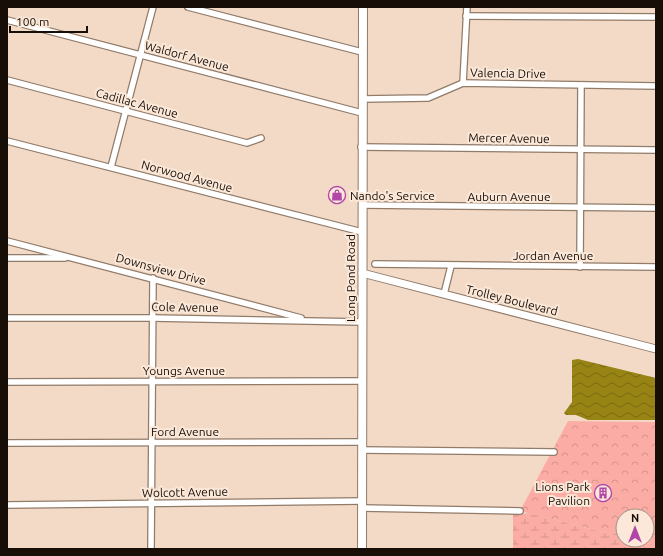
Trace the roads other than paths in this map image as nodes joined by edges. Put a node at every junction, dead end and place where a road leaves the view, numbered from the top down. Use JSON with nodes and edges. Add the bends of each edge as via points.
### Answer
{"nodes":[{"id":1,"x":153,"y":7,"type":"edge"},
{"id":2,"x":188,"y":7,"type":"edge"},
{"id":3,"x":362,"y":7,"type":"edge"},
{"id":4,"x":467,"y":7,"type":"edge"},
{"id":5,"x":466,"y":16,"type":"junction"},
{"id":6,"x":656,"y":17,"type":"edge"},
{"id":7,"x":7,"y":20,"type":"edge"},
{"id":8,"x":362,"y":52,"type":"junction"},
{"id":9,"x":140,"y":55,"type":"junction"},
{"id":10,"x":7,"y":80,"type":"edge"},
{"id":11,"x":463,"y":84,"type":"junction"},
{"id":12,"x":582,"y":85,"type":"junction"},
{"id":13,"x":656,"y":86,"type":"edge"},
{"id":14,"x":362,"y":99,"type":"junction"},
{"id":15,"x":126,"y":111,"type":"junction"},
{"id":16,"x":362,"y":113,"type":"junction"},
{"id":17,"x":261,"y":138,"type":"dead end"},
{"id":18,"x":7,"y":141,"type":"edge"},
{"id":19,"x":361,"y":147,"type":"junction"},
{"id":20,"x":580,"y":150,"type":"junction"},
{"id":21,"x":656,"y":150,"type":"edge"},
{"id":22,"x":111,"y":167,"type":"junction"},
{"id":23,"x":362,"y":205,"type":"junction"},
{"id":24,"x":580,"y":208,"type":"junction"},
{"id":25,"x":656,"y":208,"type":"edge"},
{"id":26,"x":362,"y":232,"type":"junction"},
{"id":27,"x":7,"y":241,"type":"edge"},
{"id":28,"x":7,"y":258,"type":"edge"},
{"id":29,"x":75,"y":258,"type":"junction"},
{"id":30,"x":374,"y":264,"type":"dead end"},
{"id":31,"x":451,"y":266,"type":"junction"},
{"id":32,"x":580,"y":267,"type":"junction"},
{"id":33,"x":656,"y":267,"type":"edge"},
{"id":34,"x":362,"y":273,"type":"junction"},
{"id":35,"x":153,"y":278,"type":"junction"},
{"id":36,"x":444,"y":294,"type":"junction"},
{"id":37,"x":7,"y":318,"type":"edge"},
{"id":38,"x":153,"y":318,"type":"junction"},
{"id":39,"x":309,"y":320,"type":"junction"},
{"id":40,"x":362,"y":322,"type":"junction"},
{"id":41,"x":656,"y":349,"type":"edge"},
{"id":42,"x":152,"y":381,"type":"junction"},
{"id":43,"x":362,"y":381,"type":"junction"},
{"id":44,"x":7,"y":382,"type":"edge"},
{"id":45,"x":151,"y":442,"type":"junction"},
{"id":46,"x":7,"y":443,"type":"edge"},
{"id":47,"x":362,"y":446,"type":"junction"},
{"id":48,"x":554,"y":452,"type":"dead end"},
{"id":49,"x":151,"y":503,"type":"junction"},
{"id":50,"x":7,"y":505,"type":"edge"},
{"id":51,"x":362,"y":505,"type":"junction"},
{"id":52,"x":520,"y":511,"type":"dead end"},
{"id":53,"x":151,"y":549,"type":"edge"},
{"id":54,"x":362,"y":549,"type":"edge"}],
"edges":[{"from":1,"to":9,"type":"street"},
{"from":2,"to":8,"type":"street"},
{"from":3,"to":8,"type":"main road","name":"Long Pond Road"},
{"from":4,"to":5,"type":"street"},
{"from":5,"to":6,"type":"street"},
{"from":5,"to":11,"type":"street"},
{"from":7,"to":9,"type":"street","name":"Waldorf Avenue"},
{"from":8,"to":14,"type":"main road","name":"Long Pond Road"},
{"from":9,"to":15,"type":"street"},
{"from":9,"to":16,"type":"street","name":"Waldorf Avenue"},
{"from":10,"to":15,"type":"street","name":"Cadillac Avenue"},
{"from":11,"to":12,"type":"street","name":"Valencia Drive"},
{"from":11,"to":14,"type":"street","name":"Valencia Drive","via":[[428,98]]},
{"from":12,"to":13,"type":"street","name":"Valencia Drive"},
{"from":12,"to":20,"type":"street"},
{"from":14,"to":16,"type":"main road","name":"Long Pond Road"},
{"from":15,"to":17,"type":"street","name":"Cadillac Avenue","via":[[247,143]]},
{"from":15,"to":22,"type":"street"},
{"from":16,"to":19,"type":"main road","name":"Long Pond Road"},
{"from":18,"to":22,"type":"street","name":"Norwood Avenue"},
{"from":19,"to":20,"type":"street","name":"Mercer Avenue"},
{"from":19,"to":23,"type":"main road","name":"Long Pond Road"},
{"from":20,"to":21,"type":"street","name":"Mercer Avenue"},
{"from":20,"to":24,"type":"street"},
{"from":22,"to":26,"type":"street","name":"Norwood Avenue"},
{"from":23,"to":24,"type":"street","name":"Auburn Avenue"},
{"from":23,"to":26,"type":"main road","name":"Long Pond Road"},
{"from":24,"to":25,"type":"street","name":"Auburn Avenue"},
{"from":24,"to":32,"type":"street"},
{"from":26,"to":34,"type":"main road","name":"Long Pond Road"},
{"from":27,"to":29,"type":"street","name":"Downsview Drive"},
{"from":28,"to":29,"type":"street"},
{"from":29,"to":35,"type":"street","name":"Downsview Drive"},
{"from":30,"to":31,"type":"street","name":"Jordan Avenue"},
{"from":31,"to":32,"type":"street","name":"Jordan Avenue"},
{"from":31,"to":36,"type":"street"},
{"from":32,"to":33,"type":"street","name":"Jordan Avenue"},
{"from":34,"to":36,"type":"street","name":"Trolley Boulevard"},
{"from":34,"to":40,"type":"main road","name":"Long Pond Road"},
{"from":35,"to":38,"type":"street"},
{"from":35,"to":39,"type":"street","name":"Downsview Drive"},
{"from":36,"to":41,"type":"street","name":"Trolley Boulevard"},
{"from":37,"to":38,"type":"street","name":"Cole Avenue"},
{"from":38,"to":39,"type":"street","name":"Cole Avenue"},
{"from":38,"to":42,"type":"street"},
{"from":39,"to":40,"type":"street","name":"Cole Avenue"},
{"from":40,"to":43,"type":"main road","name":"Long Pond Road"},
{"from":42,"to":43,"type":"street","name":"Youngs Avenue"},
{"from":42,"to":44,"type":"street","name":"Youngs Avenue"},
{"from":42,"to":45,"type":"street"},
{"from":43,"to":47,"type":"main road","name":"Long Pond Road"},
{"from":45,"to":46,"type":"street","name":"Ford Avenue"},
{"from":45,"to":47,"type":"street","name":"Ford Avenue"},
{"from":45,"to":49,"type":"street"},
{"from":47,"to":48,"type":"street","name":"Ford Avenue"},
{"from":47,"to":51,"type":"main road","name":"Long Pond Road"},
{"from":49,"to":50,"type":"street","name":"Wolcott Avenue"},
{"from":49,"to":51,"type":"street","name":"Wolcott Avenue"},
{"from":49,"to":53,"type":"street"},
{"from":51,"to":52,"type":"street","name":"Wolcott Avenue"},
{"from":51,"to":54,"type":"main road","name":"Long Pond Road"}]}
